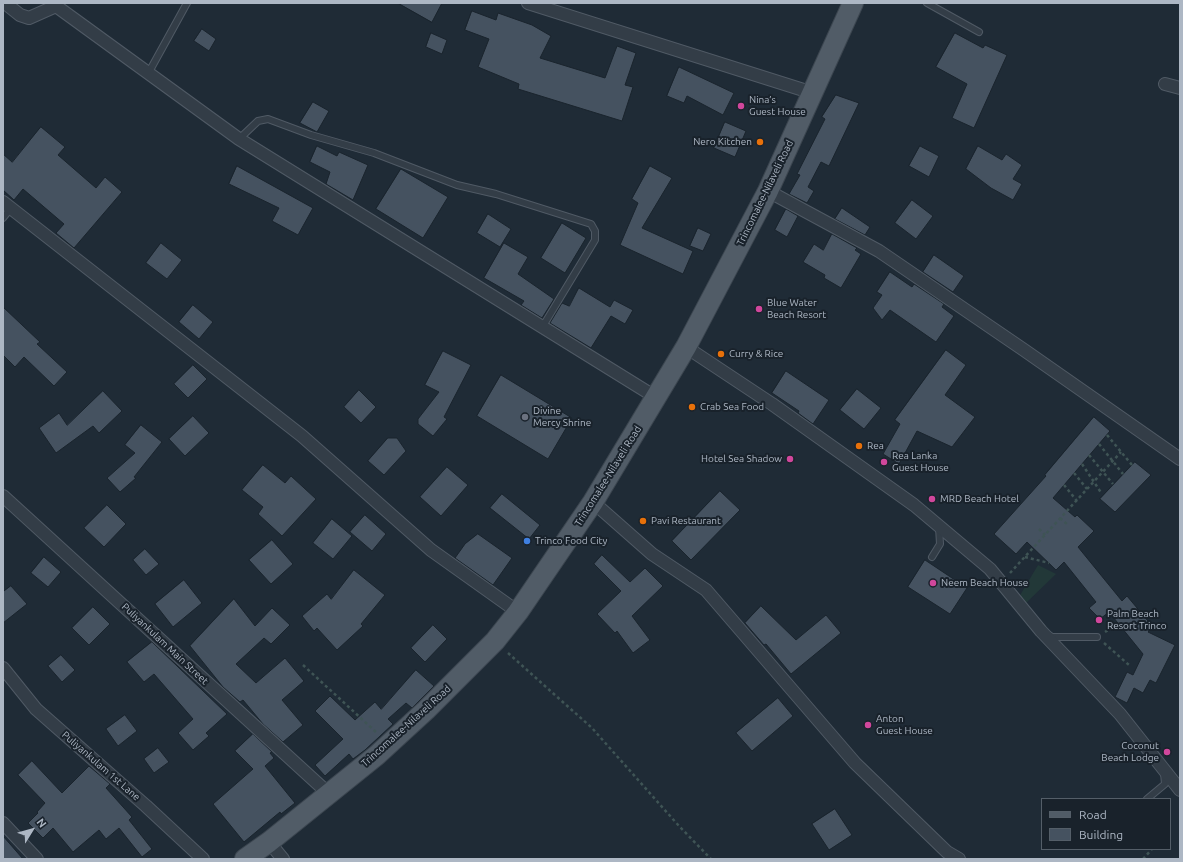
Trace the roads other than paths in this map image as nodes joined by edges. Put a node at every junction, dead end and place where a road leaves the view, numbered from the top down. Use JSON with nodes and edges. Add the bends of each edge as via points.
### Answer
{"nodes":[{"id":1,"x":5,"y":3,"type":"edge"},
{"id":2,"x":187,"y":3,"type":"edge"},
{"id":3,"x":528,"y":3,"type":"edge"},
{"id":4,"x":853,"y":3,"type":"edge"},
{"id":5,"x":927,"y":3,"type":"edge"},
{"id":6,"x":57,"y":4,"type":"edge"},
{"id":7,"x":978,"y":32,"type":"dead end"},
{"id":8,"x":149,"y":72,"type":"junction"},
{"id":9,"x":1165,"y":84,"type":"dead end"},
{"id":10,"x":1180,"y":88,"type":"edge"},
{"id":11,"x":813,"y":93,"type":"junction"},
{"id":12,"x":239,"y":139,"type":"junction"},
{"id":13,"x":768,"y":192,"type":"junction"},
{"id":14,"x":7,"y":205,"type":"edge"},
{"id":15,"x":3,"y":218,"type":"edge"},
{"id":16,"x":543,"y":326,"type":"junction"},
{"id":17,"x":686,"y":347,"type":"junction"},
{"id":18,"x":657,"y":398,"type":"junction"},
{"id":19,"x":1180,"y":459,"type":"edge"},
{"id":20,"x":3,"y":496,"type":"edge"},
{"id":21,"x":594,"y":502,"type":"junction"},
{"id":22,"x":939,"y":527,"type":"junction"},
{"id":23,"x":932,"y":557,"type":"dead end"},
{"id":24,"x":518,"y":612,"type":"junction"},
{"id":25,"x":1035,"y":624,"type":"junction"},
{"id":26,"x":1097,"y":637,"type":"road end"},
{"id":27,"x":3,"y":668,"type":"edge"},
{"id":28,"x":1163,"y":769,"type":"junction"},
{"id":29,"x":1180,"y":790,"type":"edge"},
{"id":30,"x":328,"y":793,"type":"junction"},
{"id":31,"x":1148,"y":798,"type":"edge"},
{"id":32,"x":3,"y":823,"type":"edge"},
{"id":33,"x":269,"y":842,"type":"junction"},
{"id":34,"x":37,"y":859,"type":"edge"},
{"id":35,"x":203,"y":859,"type":"edge"},
{"id":36,"x":245,"y":859,"type":"edge"},
{"id":37,"x":283,"y":859,"type":"edge"},
{"id":38,"x":959,"y":859,"type":"edge"}],
"edges":[{"from":1,"to":6,"type":"street","via":[[20,15],[29,18]]},
{"from":2,"to":8,"type":"lane"},
{"from":3,"to":11,"type":"street"},
{"from":4,"to":11,"type":"main road","name":"Trincomalee-Nilaveli Road"},
{"from":5,"to":7,"type":"lane"},
{"from":6,"to":8,"type":"street"},
{"from":8,"to":12,"type":"street"},
{"from":9,"to":10,"type":"street"},
{"from":11,"to":13,"type":"main road","name":"Trincomalee-Nilaveli Road"},
{"from":12,"to":16,"type":"street"},
{"from":12,"to":16,"type":"lane","via":[[258,121],[268,119],[374,153],[458,185],[496,194],[591,224],[595,231],[595,240]]},
{"from":13,"to":17,"type":"main road","name":"Trincomalee-Nilaveli Road"},
{"from":13,"to":19,"type":"street","via":[[879,251]]},
{"from":14,"to":15,"type":"lane"},
{"from":14,"to":24,"type":"street","via":[[302,436],[431,550]]},
{"from":16,"to":18,"type":"street"},
{"from":17,"to":18,"type":"main road","name":"Trincomalee-Nilaveli Road"},
{"from":17,"to":22,"type":"street","via":[[772,404],[914,505]]},
{"from":18,"to":21,"type":"main road","name":"Trincomalee-Nilaveli Road"},
{"from":20,"to":30,"type":"street","name":"Puliyankulam Main Street"},
{"from":21,"to":24,"type":"main road","name":"Trincomalee-Nilaveli Road"},
{"from":21,"to":38,"type":"street","via":[[652,554],[706,590],[855,763],[947,852]]},
{"from":22,"to":23,"type":"lane","via":[[940,544]]},
{"from":22,"to":25,"type":"street","via":[[993,574]]},
{"from":24,"to":30,"type":"main road","name":"Trincomalee-Nilaveli Road","via":[[495,640],[426,710],[389,744]]},
{"from":25,"to":26,"type":"lane","via":[[1052,637]]},
{"from":25,"to":28,"type":"street","via":[[1120,714]]},
{"from":27,"to":35,"type":"street","name":"Puliyankulam 1st Lane","via":[[36,708]]},
{"from":28,"to":29,"type":"street"},
{"from":28,"to":31,"type":"lane","via":[[1165,784]]},
{"from":30,"to":33,"type":"main road","name":"Trincomalee-Nilaveli Road"},
{"from":32,"to":34,"type":"street"},
{"from":33,"to":36,"type":"main road","name":"Trincomalee-Nilaveli Road"},
{"from":33,"to":37,"type":"street"}]}
